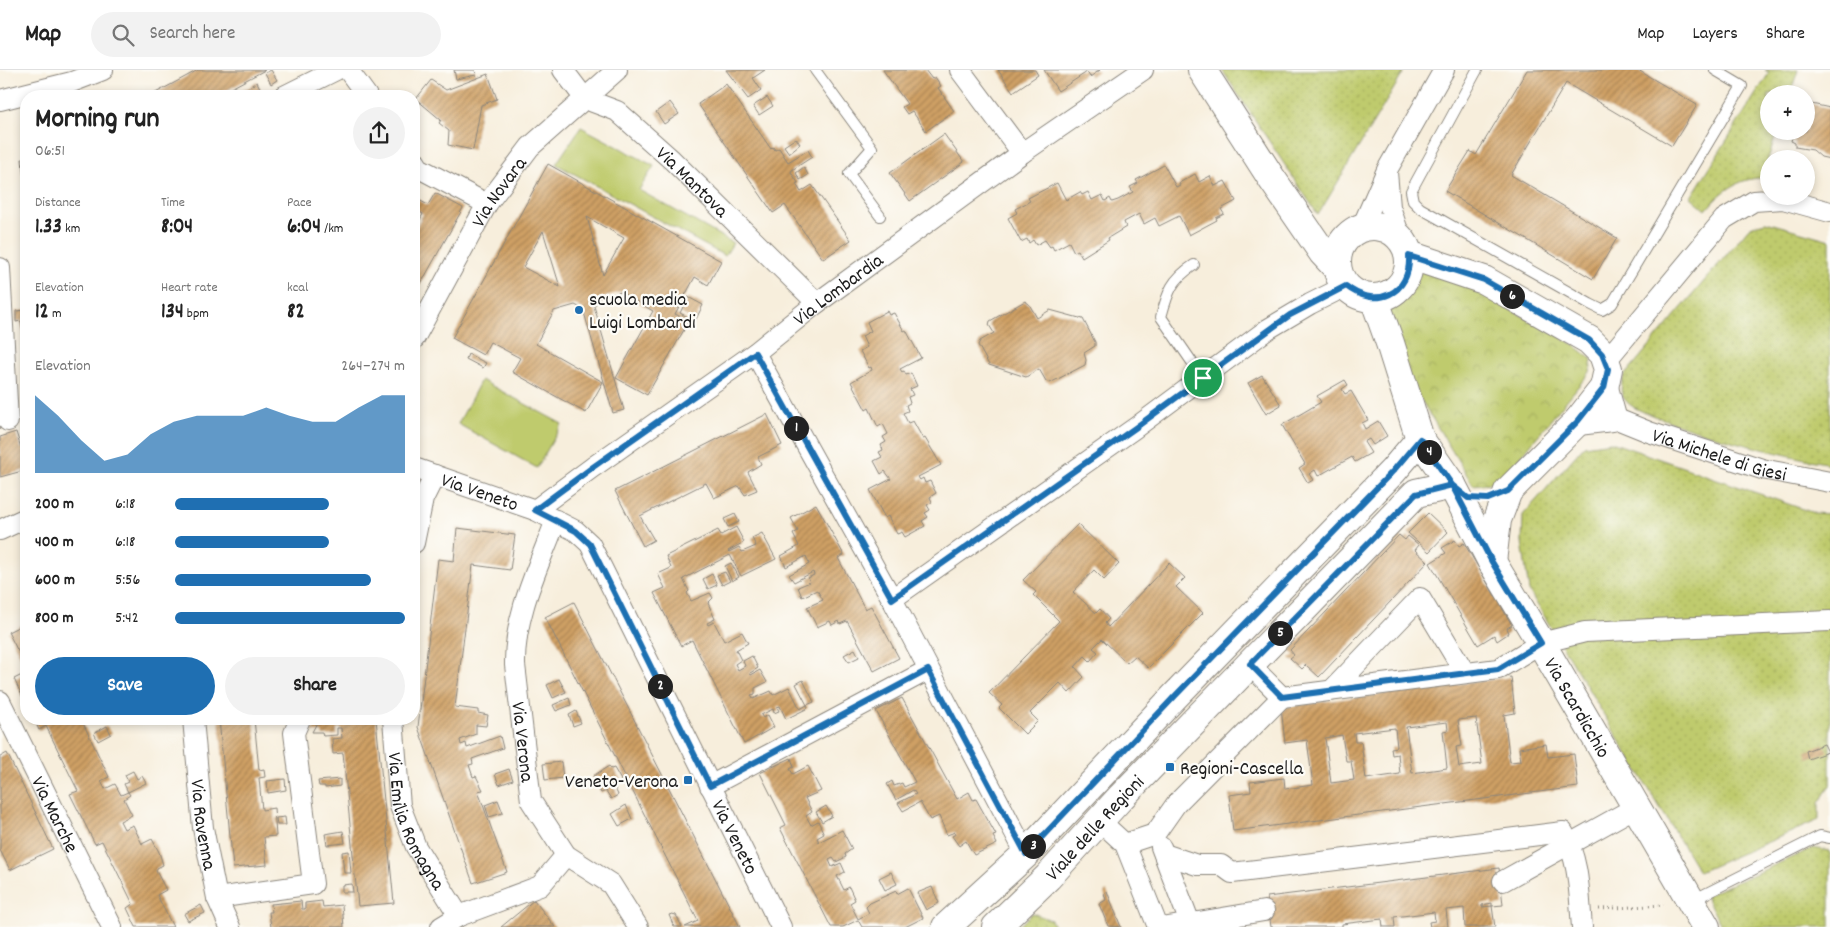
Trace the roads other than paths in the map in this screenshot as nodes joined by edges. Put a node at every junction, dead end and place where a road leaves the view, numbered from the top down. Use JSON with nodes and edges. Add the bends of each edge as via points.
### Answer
{"nodes":[{"id":1,"x":103,"y":70,"type":"edge"},
{"id":2,"x":336,"y":70,"type":"edge"},
{"id":3,"x":348,"y":70,"type":"edge"},
{"id":4,"x":563,"y":70,"type":"edge"},
{"id":5,"x":617,"y":70,"type":"edge"},
{"id":6,"x":815,"y":70,"type":"edge"},
{"id":7,"x":960,"y":70,"type":"edge"},
{"id":8,"x":1143,"y":70,"type":"edge"},
{"id":9,"x":1202,"y":70,"type":"edge"},
{"id":10,"x":1444,"y":70,"type":"edge"},
{"id":11,"x":1477,"y":70,"type":"edge"},
{"id":12,"x":1715,"y":70,"type":"edge"},
{"id":13,"x":73,"y":89,"type":"edge"},
{"id":14,"x":296,"y":90,"type":"edge"},
{"id":15,"x":363,"y":90,"type":"edge"},
{"id":16,"x":20,"y":98,"type":"edge"},
{"id":17,"x":585,"y":99,"type":"junction"},
{"id":18,"x":0,"y":101,"type":"edge"},
{"id":19,"x":1022,"y":153,"type":"junction"},
{"id":20,"x":1387,"y":170,"type":"junction"},
{"id":21,"x":420,"y":171,"type":"edge"},
{"id":22,"x":487,"y":204,"type":"junction"},
{"id":23,"x":1830,"y":212,"type":"edge"},
{"id":24,"x":1296,"y":214,"type":"junction"},
{"id":25,"x":880,"y":216,"type":"dead end"},
{"id":26,"x":1354,"y":233,"type":"junction"},
{"id":27,"x":1405,"y":246,"type":"junction"},
{"id":28,"x":1194,"y":265,"type":"dead end"},
{"id":29,"x":0,"y":268,"type":"edge"},
{"id":30,"x":1342,"y":277,"type":"junction"},
{"id":31,"x":1374,"y":298,"type":"junction"},
{"id":32,"x":817,"y":302,"type":"junction"},
{"id":33,"x":420,"y":328,"type":"edge"},
{"id":34,"x":755,"y":353,"type":"junction"},
{"id":35,"x":1605,"y":375,"type":"junction"},
{"id":36,"x":1203,"y":378,"type":"junction"},
{"id":37,"x":1612,"y":417,"type":"junction"},
{"id":38,"x":1578,"y":421,"type":"junction"},
{"id":39,"x":11,"y":422,"type":"edge"},
{"id":40,"x":1420,"y":439,"type":"junction"},
{"id":41,"x":420,"y":470,"type":"edge"},
{"id":42,"x":435,"y":475,"type":"junction"},
{"id":43,"x":1830,"y":482,"type":"edge"},
{"id":44,"x":1452,"y":485,"type":"junction"},
{"id":45,"x":1508,"y":491,"type":"junction"},
{"id":46,"x":535,"y":510,"type":"junction"},
{"id":47,"x":420,"y":513,"type":"edge"},
{"id":48,"x":556,"y":520,"type":"junction"},
{"id":49,"x":20,"y":521,"type":"edge"},
{"id":50,"x":0,"y":530,"type":"edge"},
{"id":51,"x":1492,"y":562,"type":"junction"},
{"id":52,"x":892,"y":599,"type":"junction"},
{"id":53,"x":1830,"y":621,"type":"edge"},
{"id":54,"x":1541,"y":643,"type":"junction"},
{"id":55,"x":1250,"y":664,"type":"junction"},
{"id":56,"x":928,"y":670,"type":"junction"},
{"id":57,"x":1465,"y":673,"type":"junction"},
{"id":58,"x":1333,"y":689,"type":"junction"},
{"id":59,"x":1282,"y":697,"type":"junction"},
{"id":60,"x":0,"y":700,"type":"edge"},
{"id":61,"x":194,"y":725,"type":"edge"},
{"id":62,"x":297,"y":725,"type":"edge"},
{"id":63,"x":393,"y":725,"type":"edge"},
{"id":64,"x":710,"y":786,"type":"junction"},
{"id":65,"x":1636,"y":807,"type":"junction"},
{"id":66,"x":1100,"y":821,"type":"junction"},
{"id":67,"x":1155,"y":834,"type":"junction"},
{"id":68,"x":1830,"y":838,"type":"edge"},
{"id":69,"x":1125,"y":844,"type":"junction"},
{"id":70,"x":1570,"y":844,"type":"junction"},
{"id":71,"x":1026,"y":854,"type":"junction"},
{"id":72,"x":1164,"y":854,"type":"junction"},
{"id":73,"x":566,"y":855,"type":"junction"},
{"id":74,"x":1048,"y":877,"type":"junction"},
{"id":75,"x":1503,"y":881,"type":"dead end"},
{"id":76,"x":217,"y":898,"type":"junction"},
{"id":77,"x":1678,"y":903,"type":"junction"},
{"id":78,"x":1264,"y":911,"type":"dead end"},
{"id":79,"x":459,"y":916,"type":"junction"},
{"id":80,"x":1581,"y":919,"type":"edge"},
{"id":81,"x":1190,"y":923,"type":"junction"},
{"id":82,"x":632,"y":925,"type":"edge"},
{"id":83,"x":112,"y":927,"type":"edge"},
{"id":84,"x":230,"y":927,"type":"edge"},
{"id":85,"x":441,"y":927,"type":"edge"},
{"id":86,"x":781,"y":927,"type":"edge"},
{"id":87,"x":946,"y":927,"type":"edge"},
{"id":88,"x":996,"y":927,"type":"edge"},
{"id":89,"x":1158,"y":927,"type":"edge"},
{"id":90,"x":1168,"y":927,"type":"edge"},
{"id":91,"x":1706,"y":927,"type":"edge"}],
"edges":[{"from":1,"to":13,"type":"street"},
{"from":2,"to":14,"type":"street"},
{"from":3,"to":15,"type":"street"},
{"from":4,"to":17,"type":"street"},
{"from":5,"to":17,"type":"street","name":"Via Novara"},
{"from":6,"to":25,"type":"lane","via":[[872,148],[849,174]]},
{"from":7,"to":19,"type":"street"},
{"from":8,"to":19,"type":"street","name":"Via Lombardia"},
{"from":9,"to":24,"type":"street"},
{"from":10,"to":20,"type":"street"},
{"from":11,"to":12,"type":"lane","via":[[1411,191],[1414,201],[1420,208],[1602,310],[1612,304],[1742,86]]},
{"from":16,"to":18,"type":"street"},
{"from":17,"to":22,"type":"street","name":"Via Novara","via":[[530,147]]},
{"from":17,"to":32,"type":"street","name":"Via Mantova","via":[[617,111],[672,160]]},
{"from":19,"to":32,"type":"street","name":"Via Lombardia"},
{"from":20,"to":26,"type":"street"},
{"from":20,"to":27,"type":"street","via":[[1390,207]]},
{"from":21,"to":22,"type":"street"},
{"from":22,"to":33,"type":"street","name":"Via Novara"},
{"from":23,"to":35,"type":"street","via":[[1783,199],[1754,201],[1724,219]]},
{"from":24,"to":26,"type":"street","via":[[1320,225]]},
{"from":24,"to":30,"type":"street"},
{"from":26,"to":27,"type":"street","via":[[1372,225],[1383,226]]},
{"from":26,"to":30,"type":"street","via":[[1340,248],[1337,258]]},
{"from":27,"to":31,"type":"street","via":[[1410,266],[1402,285],[1394,292]]},
{"from":27,"to":35,"type":"street","via":[[1484,280],[1589,340],[1602,354]]},
{"from":28,"to":36,"type":"lane","via":[[1183,272],[1169,289],[1161,317]]},
{"from":29,"to":39,"type":"street"},
{"from":30,"to":31,"type":"street","via":[[1354,293]]},
{"from":30,"to":36,"type":"street"},
{"from":31,"to":40,"type":"street"},
{"from":32,"to":34,"type":"street","name":"Via Lombardia"},
{"from":34,"to":46,"type":"street","name":"Via Lombardia"},
{"from":34,"to":52,"type":"street"},
{"from":35,"to":37,"type":"street"},
{"from":35,"to":38,"type":"street"},
{"from":36,"to":52,"type":"street"},
{"from":37,"to":38,"type":"street"},
{"from":37,"to":43,"type":"street","name":"Via Michele di Giesi","via":[[1762,469]]},
{"from":38,"to":45,"type":"street"},
{"from":40,"to":44,"type":"street"},
{"from":40,"to":71,"type":"street","name":"Viale delle Regioni"},
{"from":41,"to":42,"type":"street","name":"Via Veneto"},
{"from":42,"to":46,"type":"street","name":"Via Veneto"},
{"from":42,"to":47,"type":"street"},
{"from":44,"to":45,"type":"street","via":[[1468,498],[1488,499]]},
{"from":44,"to":51,"type":"street","name":"Via Scardicchio"},
{"from":44,"to":55,"type":"street","name":"Viale delle Regioni","via":[[1416,494]]},
{"from":45,"to":51,"type":"street","via":[[1497,520]]},
{"from":46,"to":48,"type":"street","name":"Via Veneto"},
{"from":48,"to":64,"type":"street","name":"Via Veneto","via":[[576,531],[590,544]]},
{"from":48,"to":73,"type":"street","name":"Via Verona","via":[[520,616],[514,644],[531,802]]},
{"from":49,"to":50,"type":"street"},
{"from":51,"to":54,"type":"street","name":"Via Scardicchio"},
{"from":52,"to":56,"type":"street"},
{"from":53,"to":54,"type":"street","via":[[1585,632]]},
{"from":54,"to":57,"type":"street","via":[[1498,669]]},
{"from":54,"to":65,"type":"street","name":"Via Scardicchio"},
{"from":55,"to":59,"type":"street"},
{"from":55,"to":66,"type":"street","name":"Viale delle Regioni"},
{"from":56,"to":64,"type":"street"},
{"from":56,"to":71,"type":"street"},
{"from":57,"to":58,"type":"street"},
{"from":57,"to":58,"type":"street","via":[[1420,598]]},
{"from":58,"to":59,"type":"street"},
{"from":59,"to":67,"type":"street","via":[[1176,804]]},
{"from":60,"to":83,"type":"street","name":"Via Marche"},
{"from":61,"to":76,"type":"street","name":"Via Ravenna","via":[[203,828]]},
{"from":62,"to":76,"type":"street","via":[[294,733],[313,884]]},
{"from":63,"to":79,"type":"street","name":"Via Emilia Romagna","via":[[400,806],[416,846]]},
{"from":64,"to":86,"type":"street","name":"Via Veneto"},
{"from":65,"to":70,"type":"street"},
{"from":65,"to":77,"type":"street","name":"Via Scardicchio"},
{"from":66,"to":69,"type":"street"},
{"from":66,"to":74,"type":"street","name":"Viale delle Regioni"},
{"from":67,"to":69,"type":"street"},
{"from":67,"to":72,"type":"street"},
{"from":68,"to":77,"type":"lane","via":[[1820,836]]},
{"from":69,"to":89,"type":"street"},
{"from":70,"to":72,"type":"street","via":[[1564,832],[1232,872],[1221,865],[1197,865]]},
{"from":70,"to":75,"type":"street"},
{"from":70,"to":80,"type":"street","via":[[1575,860]]},
{"from":71,"to":74,"type":"street"},
{"from":71,"to":87,"type":"street","name":"Viale delle Regioni"},
{"from":72,"to":81,"type":"street"},
{"from":73,"to":79,"type":"street","via":[[540,886]]},
{"from":73,"to":82,"type":"street","name":"Via Verona","via":[[611,884]]},
{"from":74,"to":88,"type":"street","name":"Viale delle Regioni"},
{"from":76,"to":84,"type":"street","name":"Via Ravenna"},
{"from":77,"to":91,"type":"street","name":"Via Scardicchio"},
{"from":78,"to":81,"type":"street"},
{"from":79,"to":85,"type":"street"},
{"from":81,"to":90,"type":"street"}]}
